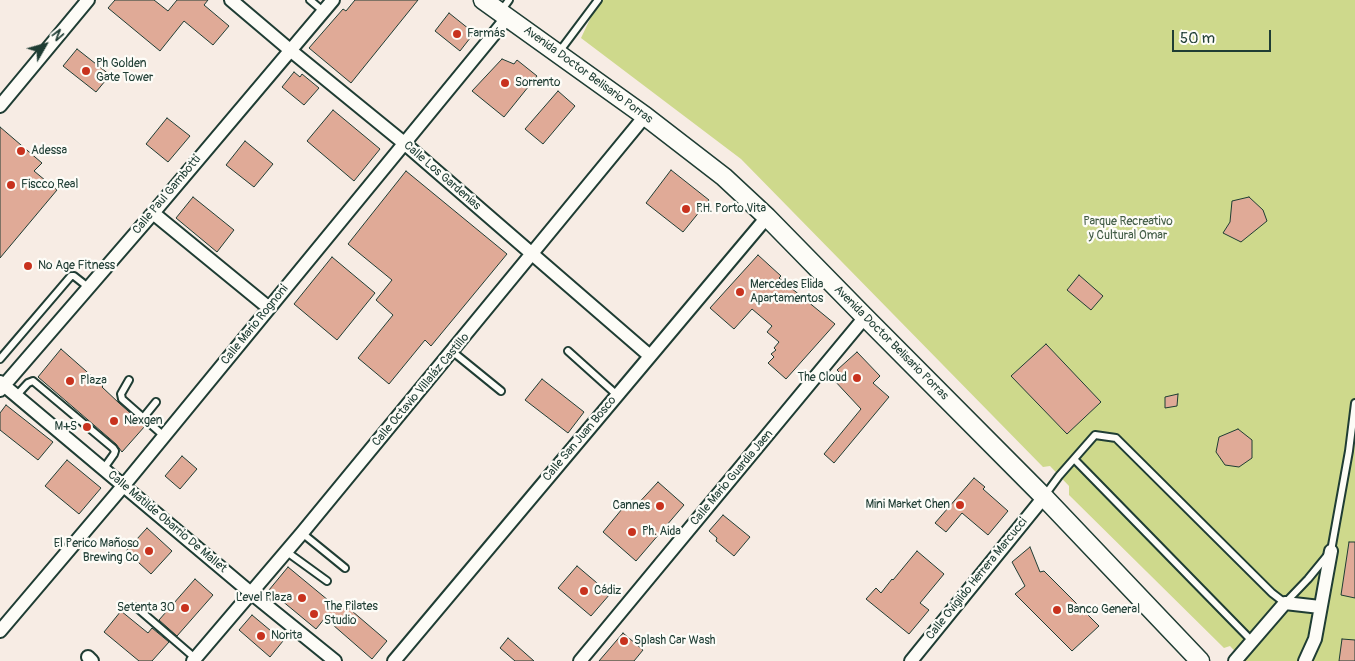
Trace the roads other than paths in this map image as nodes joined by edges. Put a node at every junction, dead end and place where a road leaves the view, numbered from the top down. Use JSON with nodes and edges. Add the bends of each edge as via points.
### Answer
{"nodes":[{"id":1,"x":88,"y":0,"type":"edge"},
{"id":2,"x":231,"y":0,"type":"edge"},
{"id":3,"x":310,"y":0,"type":"edge"},
{"id":4,"x":333,"y":0,"type":"edge"},
{"id":5,"x":483,"y":0,"type":"edge"},
{"id":6,"x":598,"y":0,"type":"edge"},
{"id":7,"x":506,"y":10,"type":"edge"},
{"id":8,"x":324,"y":11,"type":"junction"},
{"id":9,"x":290,"y":50,"type":"junction"},
{"id":10,"x":558,"y":54,"type":"junction"},
{"id":11,"x":0,"y":106,"type":"edge"},
{"id":12,"x":645,"y":116,"type":"junction"},
{"id":13,"x":404,"y":144,"type":"junction"},
{"id":14,"x":152,"y":214,"type":"junction"},
{"id":15,"x":767,"y":217,"type":"junction"},
{"id":16,"x":533,"y":254,"type":"junction"},
{"id":17,"x":88,"y":287,"type":"junction"},
{"id":18,"x":269,"y":308,"type":"junction"},
{"id":19,"x":865,"y":317,"type":"junction"},
{"id":20,"x":568,"y":351,"type":"dead end"},
{"id":21,"x":453,"y":352,"type":"junction"},
{"id":22,"x":650,"y":356,"type":"junction"},
{"id":23,"x":0,"y":359,"type":"edge"},
{"id":24,"x":129,"y":380,"type":"dead end"},
{"id":25,"x":1,"y":386,"type":"edge"},
{"id":26,"x":501,"y":391,"type":"dead end"},
{"id":27,"x":617,"y":395,"type":"junction"},
{"id":28,"x":16,"y":396,"type":"junction"},
{"id":29,"x":156,"y":402,"type":"dead end"},
{"id":30,"x":1355,"y":403,"type":"edge"},
{"id":31,"x":143,"y":418,"type":"junction"},
{"id":32,"x":164,"y":436,"type":"junction"},
{"id":33,"x":1074,"y":459,"type":"junction"},
{"id":34,"x":104,"y":468,"type":"junction"},
{"id":35,"x":124,"y":485,"type":"junction"},
{"id":36,"x":1044,"y":497,"type":"junction"},
{"id":37,"x":302,"y":533,"type":"junction"},
{"id":38,"x":1331,"y":551,"type":"junction"},
{"id":39,"x":287,"y":552,"type":"junction"},
{"id":40,"x":346,"y":568,"type":"dead end"},
{"id":41,"x":327,"y":581,"type":"dead end"},
{"id":42,"x":251,"y":593,"type":"junction"},
{"id":43,"x":1284,"y":603,"type":"junction"},
{"id":44,"x":136,"y":607,"type":"dead end"},
{"id":45,"x":1320,"y":607,"type":"junction"},
{"id":46,"x":0,"y":631,"type":"edge"},
{"id":47,"x":1252,"y":641,"type":"junction"},
{"id":48,"x":194,"y":660,"type":"edge"},
{"id":49,"x":583,"y":660,"type":"edge"},
{"id":50,"x":335,"y":661,"type":"edge"},
{"id":51,"x":394,"y":661,"type":"edge"},
{"id":52,"x":911,"y":661,"type":"edge"},
{"id":53,"x":1200,"y":661,"type":"edge"},
{"id":54,"x":1235,"y":661,"type":"edge"},
{"id":55,"x":1305,"y":661,"type":"edge"}],
"edges":[{"from":1,"to":11,"type":"street"},
{"from":2,"to":9,"type":"street","name":"Calle Los Gardenias"},
{"from":3,"to":8,"type":"lane"},
{"from":4,"to":8,"type":"street","name":"Calle Paul Gambotti"},
{"from":5,"to":7,"type":"street","name":"Avenida Doctor Belisario Porras"},
{"from":6,"to":10,"type":"lane"},
{"from":7,"to":10,"type":"street","name":"Avenida Doctor Belisario Porras"},
{"from":7,"to":13,"type":"street","name":"Calle Mario Rognoni"},
{"from":8,"to":9,"type":"street","name":"Calle Paul Gambotti"},
{"from":9,"to":13,"type":"street","name":"Calle Los Gardenias"},
{"from":9,"to":14,"type":"street","name":"Calle Paul Gambotti"},
{"from":10,"to":12,"type":"street","name":"Avenida Doctor Belisario Porras"},
{"from":12,"to":15,"type":"street","name":"Avenida Doctor Belisario Porras","via":[[724,177]]},
{"from":12,"to":16,"type":"street","name":"Calle Octavio Villaláz Castillo"},
{"from":13,"to":16,"type":"street","name":"Calle Los Gardenias"},
{"from":13,"to":18,"type":"street","name":"Calle Mario Rognoni"},
{"from":14,"to":17,"type":"street","name":"Calle Paul Gambotti"},
{"from":14,"to":18,"type":"street"},
{"from":15,"to":19,"type":"street","name":"Avenida Doctor Belisario Porras"},
{"from":15,"to":22,"type":"street","name":"Calle San Juan Bosco"},
{"from":16,"to":21,"type":"street","name":"Calle Octavio Villaláz Castillo"},
{"from":16,"to":22,"type":"street","name":"Calle Los Gardenias"},
{"from":17,"to":23,"type":"lane","via":[[71,276]]},
{"from":17,"to":25,"type":"street","name":"Calle Paul Gambotti"},
{"from":18,"to":32,"type":"street","name":"Calle Mario Rognoni"},
{"from":19,"to":36,"type":"street","name":"Avenida Doctor Belisario Porras"},
{"from":19,"to":49,"type":"street","name":"Calle Mario Guardia Jaen"},
{"from":20,"to":27,"type":"lane"},
{"from":21,"to":26,"type":"lane"},
{"from":21,"to":37,"type":"street","name":"Calle Octavio Villaláz Castillo"},
{"from":22,"to":27,"type":"street","name":"Calle San Juan Bosco"},
{"from":24,"to":31,"type":"lane","via":[[120,394]]},
{"from":25,"to":28,"type":"street","name":"Calle Matilde Obarrio De Mallet"},
{"from":27,"to":51,"type":"street","name":"Calle San Juan Bosco"},
{"from":28,"to":34,"type":"street","name":"Calle Matilde Obarrio De Mallet"},
{"from":28,"to":34,"type":"lane","via":[[33,381],[48,393],[113,448],[114,454]]},
{"from":29,"to":31,"type":"lane"},
{"from":30,"to":38,"type":"lane"},
{"from":31,"to":32,"type":"lane"},
{"from":32,"to":35,"type":"street","name":"Calle Mario Rognoni"},
{"from":33,"to":36,"type":"lane"},
{"from":33,"to":43,"type":"lane","via":[[1096,435],[1116,438]]},
{"from":33,"to":47,"type":"lane"},
{"from":34,"to":35,"type":"street","name":"Calle Matilde Obarrio De Mallet"},
{"from":35,"to":42,"type":"street","name":"Calle Matilde Obarrio De Mallet"},
{"from":35,"to":46,"type":"street","name":"Calle Mario Rognoni"},
{"from":36,"to":52,"type":"street","name":"Calle Ovigildo Herrera Marcucci"},
{"from":36,"to":53,"type":"street","name":"Avenida Doctor Belisario Porras"},
{"from":37,"to":39,"type":"street","name":"Calle Octavio Villaláz Castillo"},
{"from":37,"to":40,"type":"lane"},
{"from":38,"to":43,"type":"lane"},
{"from":38,"to":45,"type":"street"},
{"from":39,"to":41,"type":"lane"},
{"from":39,"to":42,"type":"street","name":"Calle Octavio Villaláz Castillo"},
{"from":42,"to":48,"type":"street","name":"Calle Octavio Villaláz Castillo"},
{"from":42,"to":50,"type":"street","name":"Calle Matilde Obarrio De Mallet"},
{"from":43,"to":45,"type":"street"},
{"from":43,"to":47,"type":"street"},
{"from":44,"to":48,"type":"lane"},
{"from":45,"to":55,"type":"street","via":[[1315,638]]},
{"from":47,"to":54,"type":"street"}]}
